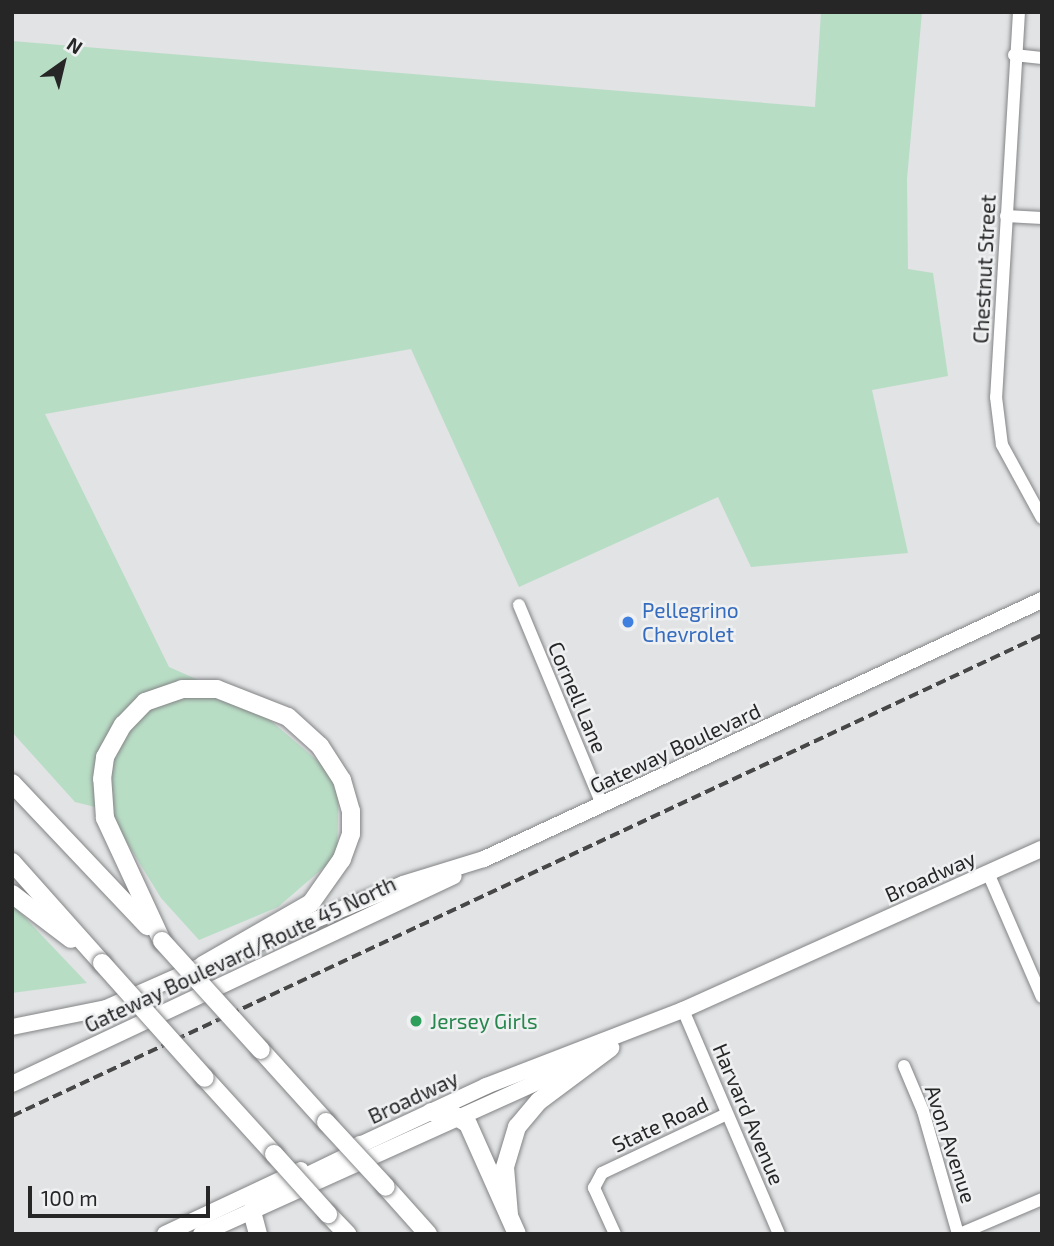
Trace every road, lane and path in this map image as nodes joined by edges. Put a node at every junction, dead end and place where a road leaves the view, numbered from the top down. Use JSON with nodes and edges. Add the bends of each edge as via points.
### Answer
{"nodes":[{"id":1,"x":1019,"y":12,"type":"edge"},
{"id":2,"x":1014,"y":55,"type":"junction"},
{"id":3,"x":1042,"y":58,"type":"edge"},
{"id":4,"x":1006,"y":216,"type":"junction"},
{"id":5,"x":1042,"y":218,"type":"edge"},
{"id":6,"x":1036,"y":492,"type":"edge"},
{"id":7,"x":1042,"y":518,"type":"edge"},
{"id":8,"x":1042,"y":600,"type":"edge"},
{"id":9,"x":519,"y":605,"type":"dead end"},
{"id":10,"x":12,"y":783,"type":"edge"},
{"id":11,"x":602,"y":804,"type":"junction"},
{"id":12,"x":1042,"y":849,"type":"edge"},
{"id":13,"x":484,"y":859,"type":"junction"},
{"id":14,"x":12,"y":862,"type":"edge"},
{"id":15,"x":988,"y":873,"type":"junction"},
{"id":16,"x":12,"y":894,"type":"edge"},
{"id":17,"x":162,"y":941,"type":"junction"},
{"id":18,"x":102,"y":963,"type":"junction"},
{"id":19,"x":203,"y":965,"type":"junction"},
{"id":20,"x":1042,"y":997,"type":"edge"},
{"id":21,"x":684,"y":1010,"type":"junction"},
{"id":22,"x":12,"y":1027,"type":"edge"},
{"id":23,"x":610,"y":1048,"type":"junction"},
{"id":24,"x":904,"y":1066,"type":"dead end"},
{"id":25,"x":12,"y":1084,"type":"edge"},
{"id":26,"x":431,"y":1111,"type":"junction"},
{"id":27,"x":727,"y":1114,"type":"junction"},
{"id":28,"x":463,"y":1119,"type":"junction"},
{"id":29,"x":360,"y":1145,"type":"junction"},
{"id":30,"x":1042,"y":1199,"type":"edge"},
{"id":31,"x":252,"y":1211,"type":"junction"},
{"id":32,"x":509,"y":1215,"type":"junction"},
{"id":33,"x":165,"y":1234,"type":"edge"},
{"id":34,"x":201,"y":1234,"type":"edge"},
{"id":35,"x":258,"y":1234,"type":"edge"},
{"id":36,"x":347,"y":1234,"type":"edge"},
{"id":37,"x":428,"y":1234,"type":"edge"},
{"id":38,"x":517,"y":1234,"type":"edge"},
{"id":39,"x":615,"y":1234,"type":"edge"},
{"id":40,"x":779,"y":1234,"type":"edge"},
{"id":41,"x":959,"y":1234,"type":"edge"}],
"edges":[{"from":1,"to":2,"type":"street","name":"Chestnut Street"},
{"from":2,"to":3,"type":"street"},
{"from":2,"to":4,"type":"street","name":"Chestnut Street"},
{"from":4,"to":5,"type":"street"},
{"from":4,"to":6,"type":"street","name":"Chestnut Street","via":[[996,397],[1002,445]]},
{"from":6,"to":7,"type":"street","name":"Chestnut Street"},
{"from":8,"to":11,"type":"main road","name":"Gateway Boulevard"},
{"from":9,"to":11,"type":"street","name":"Cornell Lane"},
{"from":10,"to":17,"type":"highway"},
{"from":11,"to":13,"type":"main road","name":"Gateway Boulevard"},
{"from":12,"to":15,"type":"main road","name":"Broadway"},
{"from":13,"to":19,"type":"main road","name":"Gateway Boulevard","via":[[403,884]]},
{"from":13,"to":25,"type":"main road","name":"Gateway Boulevard/Route 45 North","via":[[406,901]]},
{"from":14,"to":18,"type":"highway"},
{"from":15,"to":20,"type":"street"},
{"from":15,"to":21,"type":"main road","name":"Broadway"},
{"from":16,"to":18,"type":"highway"},
{"from":17,"to":19,"type":"highway","via":[[105,818],[105,757],[123,725],[145,702],[182,689],[216,689],[288,717],[320,746],[342,780],[351,811],[351,834],[342,859],[311,903]]},
{"from":17,"to":37,"type":"highway","bridge":true},
{"from":18,"to":36,"type":"highway","bridge":true},
{"from":19,"to":22,"type":"main road","name":"Gateway Boulevard","via":[[106,1008]]},
{"from":21,"to":23,"type":"main road","name":"Broadway"},
{"from":21,"to":26,"type":"main road","name":"Broadway"},
{"from":21,"to":27,"type":"street","name":"Harvard Avenue"},
{"from":23,"to":28,"type":"main road","name":"Broadway"},
{"from":23,"to":32,"type":"highway","via":[[534,1105],[517,1127],[505,1167]]},
{"from":24,"to":41,"type":"street","name":"Avon Avenue","via":[[923,1111]]},
{"from":26,"to":28,"type":"highway"},
{"from":26,"to":29,"type":"main road","name":"Broadway"},
{"from":27,"to":39,"type":"street","name":"State Road","via":[[602,1172],[594,1188]]},
{"from":27,"to":40,"type":"street","name":"Harvard Avenue"},
{"from":28,"to":31,"type":"main road","name":"Broadway"},
{"from":28,"to":32,"type":"highway"},
{"from":29,"to":31,"type":"highway","via":[[349,1156],[269,1193]]},
{"from":29,"to":33,"type":"main road","name":"Broadway"},
{"from":30,"to":41,"type":"street"},
{"from":31,"to":34,"type":"main road","name":"Broadway"},
{"from":31,"to":35,"type":"highway"},
{"from":32,"to":38,"type":"highway"}]}
